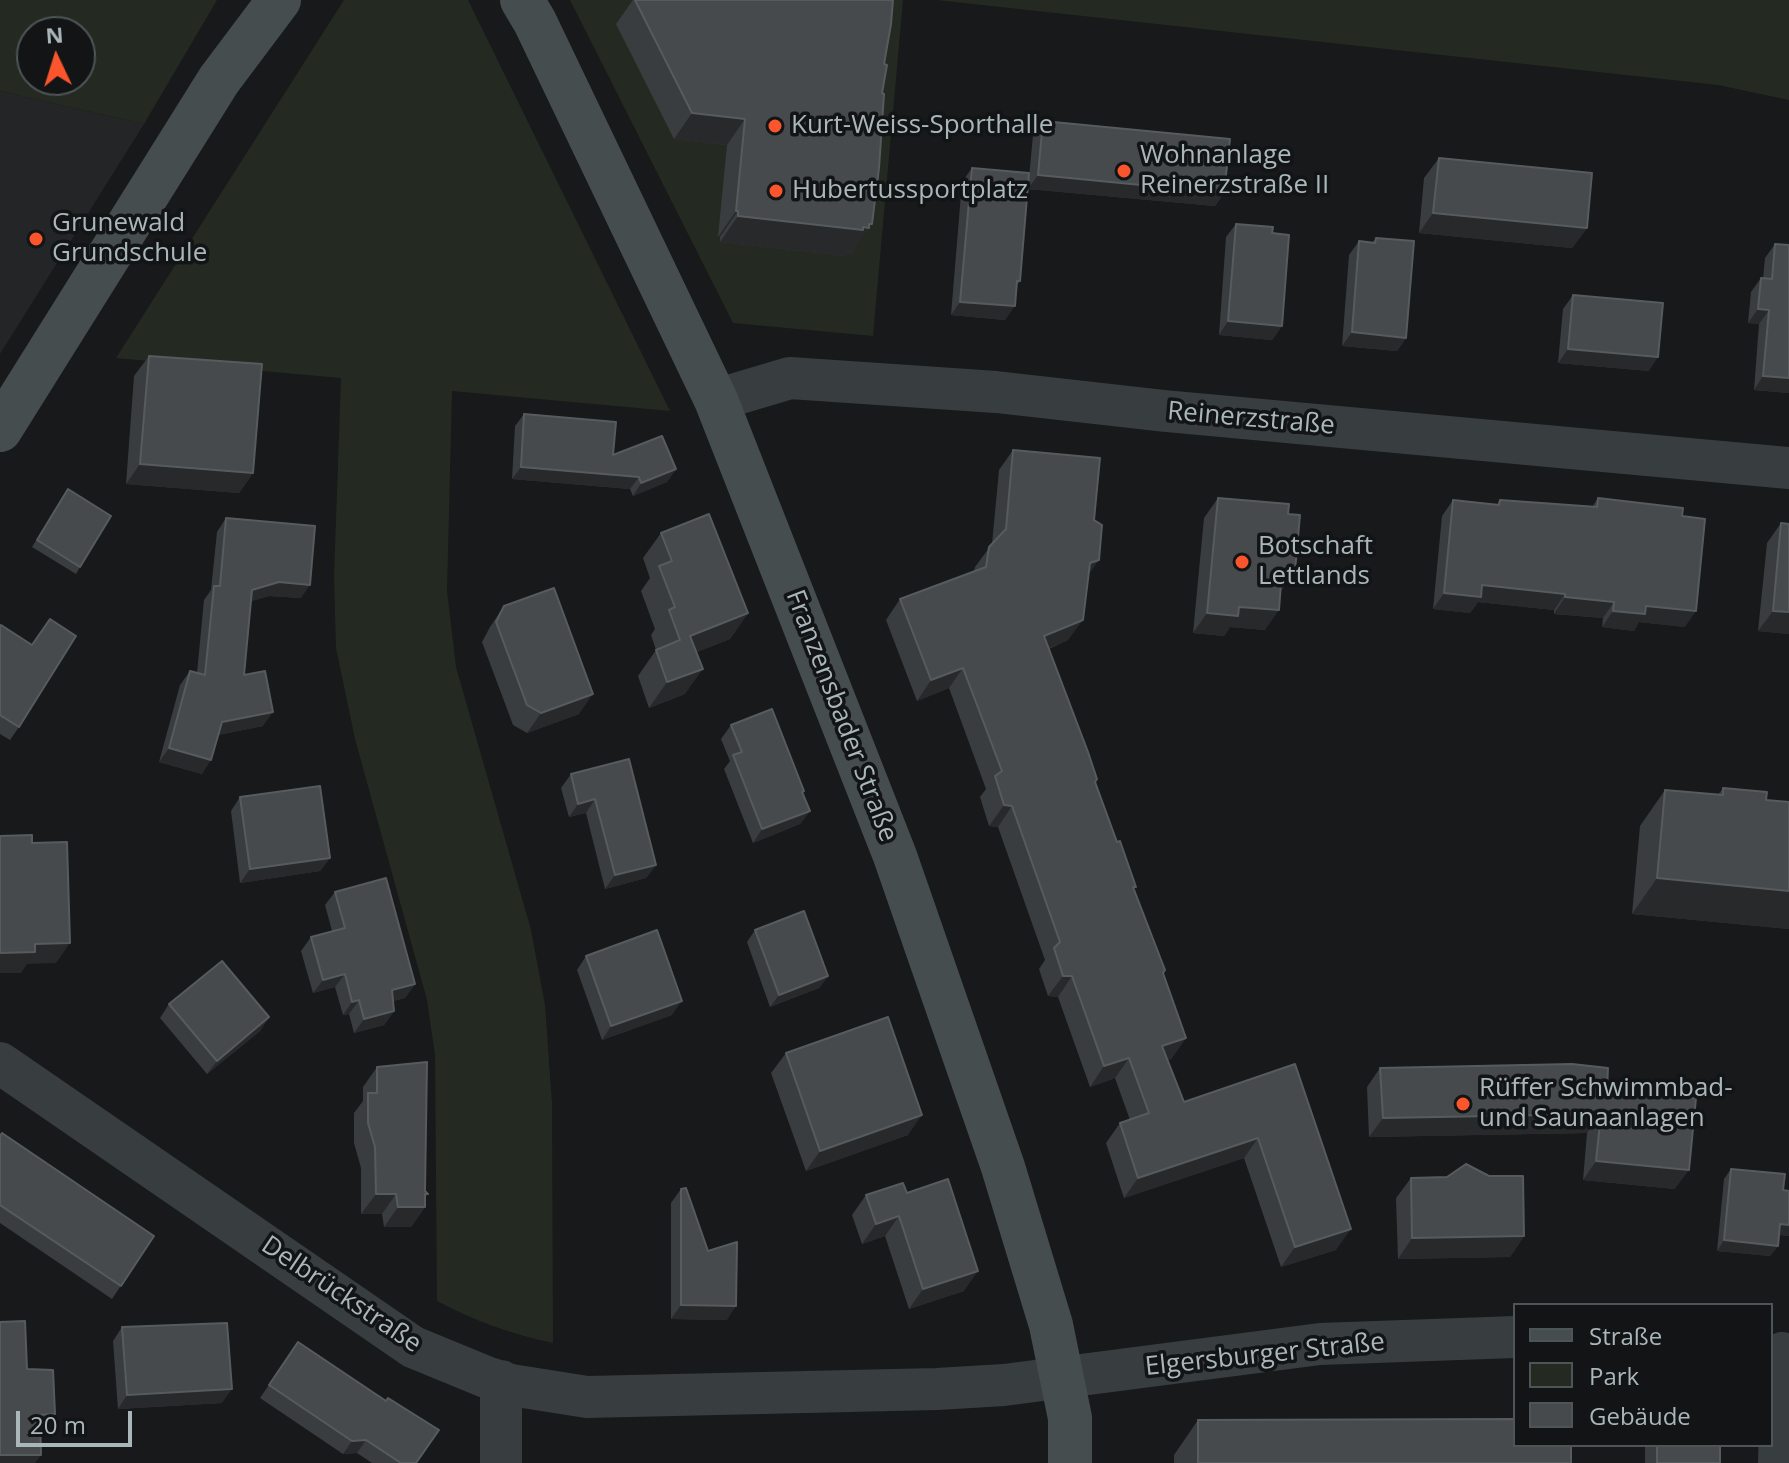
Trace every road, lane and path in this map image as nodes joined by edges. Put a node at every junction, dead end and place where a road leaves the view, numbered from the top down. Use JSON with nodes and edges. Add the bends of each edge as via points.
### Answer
{"nodes":[{"id":1,"x":258,"y":0,"type":"edge"},
{"id":2,"x":279,"y":0,"type":"edge"},
{"id":3,"x":522,"y":0,"type":"edge"},
{"id":4,"x":219,"y":80,"type":"junction"},
{"id":5,"x":716,"y":400,"type":"junction"},
{"id":6,"x":0,"y":430,"type":"edge"},
{"id":7,"x":1789,"y":468,"type":"edge"},
{"id":8,"x":0,"y":1063,"type":"edge"},
{"id":9,"x":1513,"y":1337,"type":"edge"},
{"id":10,"x":1781,"y":1353,"type":"edge"},
{"id":11,"x":1064,"y":1378,"type":"junction"},
{"id":12,"x":501,"y":1381,"type":"junction"},
{"id":13,"x":501,"y":1463,"type":"edge"},
{"id":14,"x":1070,"y":1463,"type":"edge"},
{"id":15,"x":1779,"y":1463,"type":"edge"}],
"edges":[{"from":1,"to":4,"type":"street"},
{"from":2,"to":4,"type":"street"},
{"from":3,"to":5,"type":"street","name":"Franzensbader Straße"},
{"from":4,"to":6,"type":"street"},
{"from":5,"to":7,"type":"street","name":"Reinerzstraße","via":[[790,378],[996,392]]},
{"from":5,"to":11,"type":"street","name":"Franzensbader Straße","via":[[895,856],[1003,1167]]},
{"from":8,"to":12,"type":"street","name":"Delbrückstraße","via":[[413,1347]]},
{"from":9,"to":11,"type":"street","name":"Elgersburger Straße","via":[[1320,1344]]},
{"from":10,"to":15,"type":"street"},
{"from":11,"to":12,"type":"street","name":"Delbrückstraße","via":[[937,1389],[587,1397]]},
{"from":11,"to":14,"type":"street","name":"Franzensbader Straße"},
{"from":12,"to":13,"type":"street"}]}
